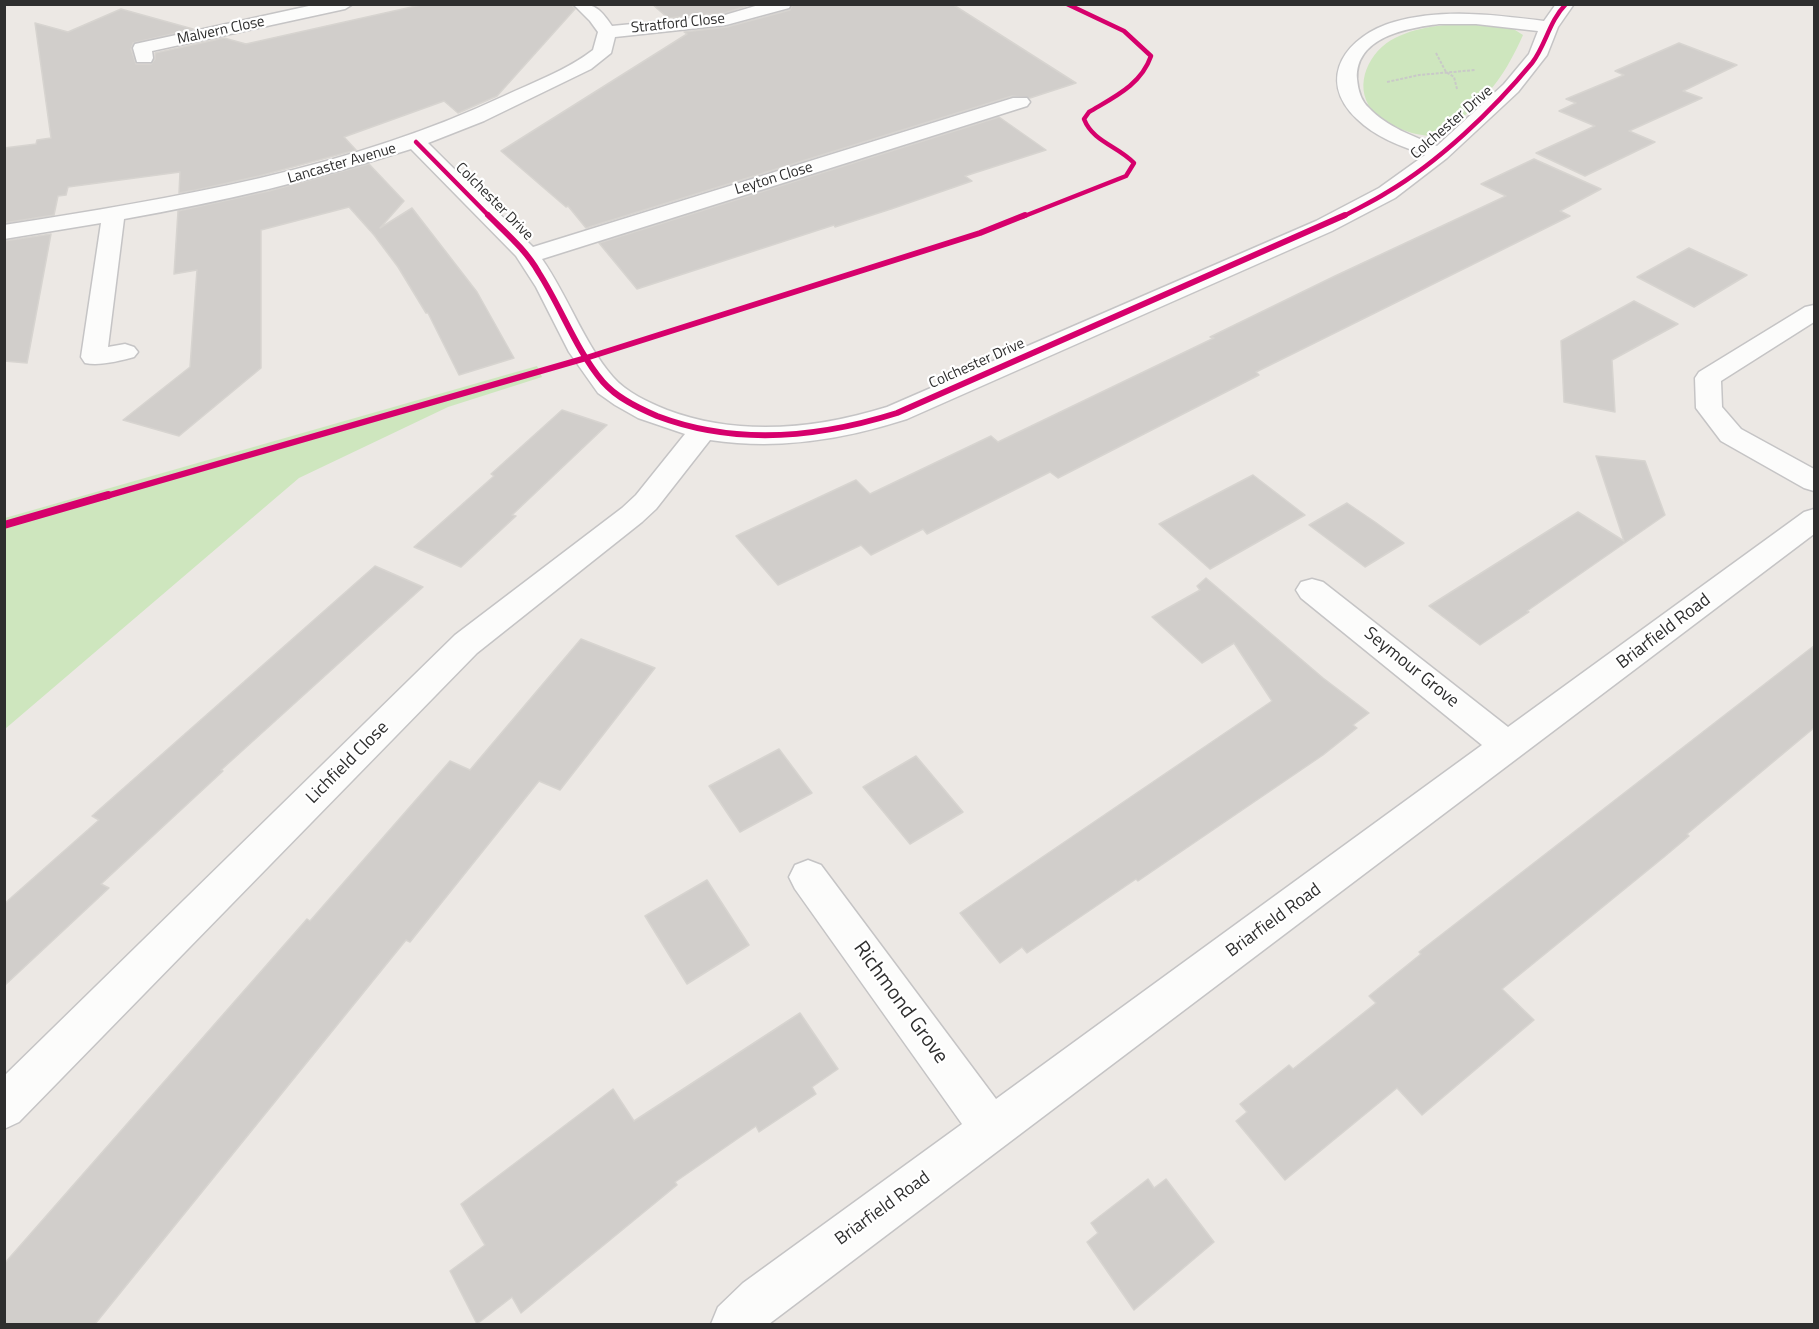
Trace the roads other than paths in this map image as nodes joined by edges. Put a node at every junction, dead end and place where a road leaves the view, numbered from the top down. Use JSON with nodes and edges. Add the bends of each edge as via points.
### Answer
{"nodes":[{"id":1,"x":345,"y":4,"type":"edge"},
{"id":2,"x":581,"y":4,"type":"edge"},
{"id":3,"x":783,"y":4,"type":"edge"},
{"id":4,"x":1566,"y":4,"type":"edge"},
{"id":5,"x":1549,"y":27,"type":"junction"},
{"id":6,"x":608,"y":32,"type":"junction"},
{"id":7,"x":144,"y":58,"type":"dead end"},
{"id":8,"x":1020,"y":102,"type":"dead end"},
{"id":9,"x":416,"y":142,"type":"junction"},
{"id":10,"x":1440,"y":154,"type":"junction"},
{"id":11,"x":113,"y":214,"type":"junction"},
{"id":12,"x":4,"y":232,"type":"edge"},
{"id":13,"x":528,"y":256,"type":"junction"},
{"id":14,"x":1815,"y":312,"type":"edge"},
{"id":15,"x":125,"y":352,"type":"dead end"},
{"id":16,"x":702,"y":432,"type":"junction"},
{"id":17,"x":1815,"y":481,"type":"edge"},
{"id":18,"x":1815,"y":519,"type":"edge"},
{"id":19,"x":1312,"y":590,"type":"dead end"},
{"id":20,"x":1509,"y":747,"type":"junction"},
{"id":21,"x":808,"y":877,"type":"dead end"},
{"id":22,"x":4,"y":1107,"type":"edge"},
{"id":23,"x":992,"y":1129,"type":"junction"},
{"id":24,"x":735,"y":1324,"type":"edge"}],
"edges":[{"from":1,"to":7,"type":"street","name":"Malvern Close","via":[[142,48]]},
{"from":2,"to":6,"type":"street"},
{"from":3,"to":6,"type":"street","name":"Stratford Close","via":[[726,20]]},
{"from":4,"to":5,"type":"street","name":"Colchester Drive"},
{"from":5,"to":10,"type":"street","name":"Colchester Drive","via":[[1538,55],[1511,88]]},
{"from":5,"to":10,"type":"street","via":[[1473,19],[1421,22],[1377,35],[1358,49],[1346,81],[1362,114],[1398,137]]},
{"from":6,"to":9,"type":"street","name":"Lancaster Avenue","via":[[604,49],[591,60],[526,94]]},
{"from":8,"to":13,"type":"street","name":"Leyton Close"},
{"from":9,"to":11,"type":"street","name":"Lancaster Avenue","via":[[290,179]]},
{"from":9,"to":13,"type":"street","name":"Colchester Drive"},
{"from":10,"to":16,"type":"street","name":"Colchester Drive","via":[[1387,193],[1324,226],[897,413],[866,424],[819,432],[767,436]]},
{"from":11,"to":12,"type":"street","name":"Lancaster Avenue"},
{"from":11,"to":15,"type":"street","via":[[94,357]]},
{"from":13,"to":16,"type":"street","name":"Colchester Drive","via":[[605,384],[634,405]]},
{"from":14,"to":17,"type":"street","via":[[1708,378],[1709,408],[1731,435]]},
{"from":16,"to":22,"type":"street","name":"Lichfield Close","via":[[632,515],[466,644]]},
{"from":18,"to":20,"type":"street","name":"Briarfield Road"},
{"from":19,"to":20,"type":"street","name":"Seymour Grove"},
{"from":20,"to":23,"type":"street","name":"Briarfield Road"},
{"from":21,"to":23,"type":"street","name":"Richmond Grove"},
{"from":23,"to":24,"type":"street","name":"Briarfield Road","via":[[760,1300]]}]}
